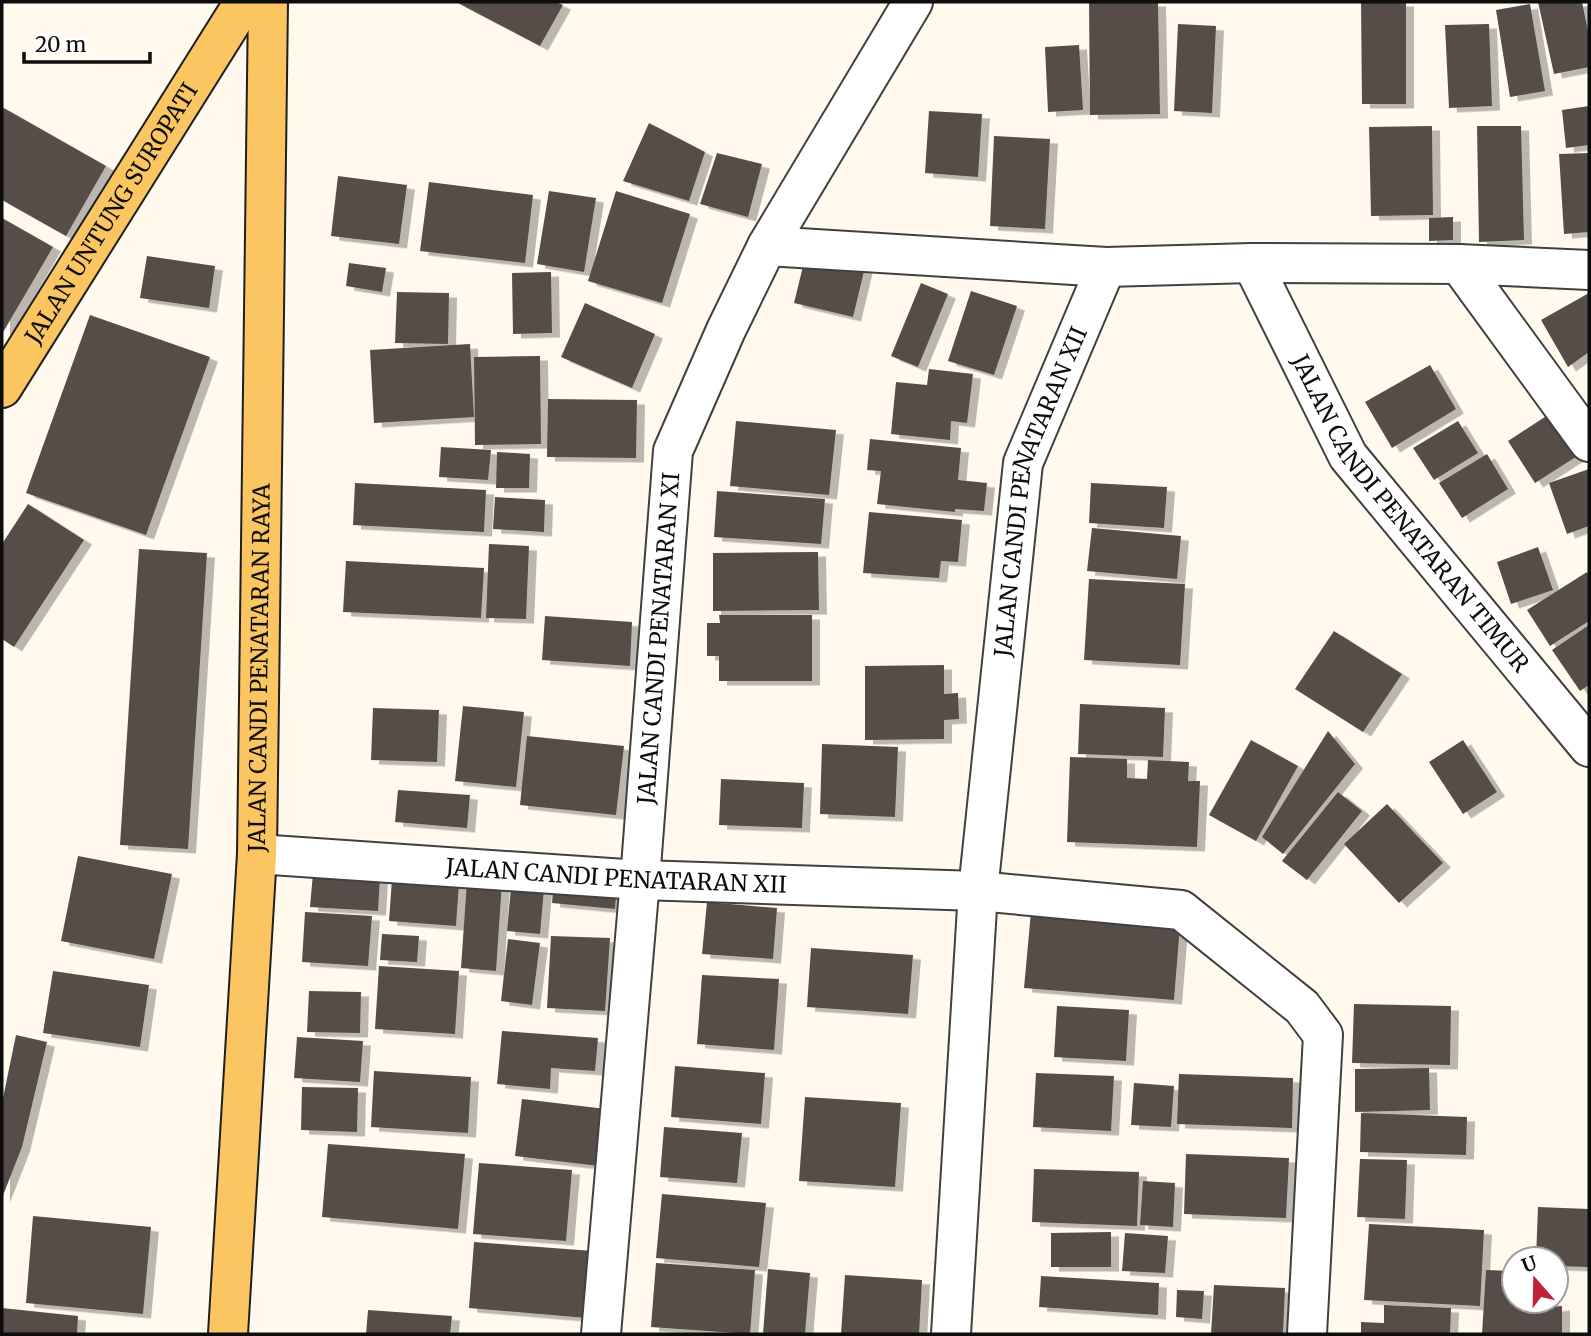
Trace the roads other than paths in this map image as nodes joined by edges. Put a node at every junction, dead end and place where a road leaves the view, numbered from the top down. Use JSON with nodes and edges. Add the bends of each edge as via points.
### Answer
{"nodes":[{"id":1,"x":244,"y":2,"type":"edge"},
{"id":2,"x":268,"y":2,"type":"edge"},
{"id":3,"x":914,"y":2,"type":"edge"},
{"id":4,"x":767,"y":246,"type":"junction"},
{"id":5,"x":1252,"y":263,"type":"junction"},
{"id":6,"x":1459,"y":264,"type":"junction"},
{"id":7,"x":1106,"y":267,"type":"junction"},
{"id":8,"x":1589,"y":271,"type":"edge"},
{"id":9,"x":2,"y":388,"type":"edge"},
{"id":10,"x":1589,"y":442,"type":"edge"},
{"id":11,"x":1589,"y":747,"type":"edge"},
{"id":12,"x":257,"y":854,"type":"junction"},
{"id":13,"x":640,"y":880,"type":"junction"},
{"id":14,"x":978,"y":891,"type":"junction"},
{"id":15,"x":228,"y":1334,"type":"edge"},
{"id":16,"x":601,"y":1334,"type":"edge"},
{"id":17,"x":951,"y":1334,"type":"edge"},
{"id":18,"x":1307,"y":1334,"type":"edge"}],
"edges":[{"from":1,"to":9,"type":"main road","name":"JALAN UNTUNG SUROPATI"},
{"from":2,"to":12,"type":"main road","name":"JALAN CANDI PENATARAN RAYA"},
{"from":3,"to":4,"type":"street","name":"JALAN CANDI PENATARAN XI"},
{"from":4,"to":7,"type":"street"},
{"from":4,"to":13,"type":"street","name":"JALAN CANDI PENATARAN XI","via":[[673,451]]},
{"from":5,"to":6,"type":"street"},
{"from":5,"to":7,"type":"street"},
{"from":5,"to":11,"type":"street","name":"JALAN CANDI PENATARAN TIMUR","via":[[1348,456]]},
{"from":6,"to":8,"type":"street"},
{"from":6,"to":10,"type":"street"},
{"from":7,"to":14,"type":"street","name":"JALAN CANDI PENATARAN XII","via":[[1023,463]]},
{"from":12,"to":13,"type":"street","name":"JALAN CANDI PENATARAN XII"},
{"from":12,"to":15,"type":"main road","name":"JALAN CANDI PENATARAN RAYA"},
{"from":13,"to":14,"type":"street","name":"JALAN CANDI PENATARAN XII"},
{"from":13,"to":16,"type":"street","name":"JALAN CANDI PENATARAN XI"},
{"from":14,"to":17,"type":"street","name":"JALAN CANDI PENATARAN XII"},
{"from":14,"to":18,"type":"street","via":[[1181,910],[1303,1007],[1323,1035]]}]}
